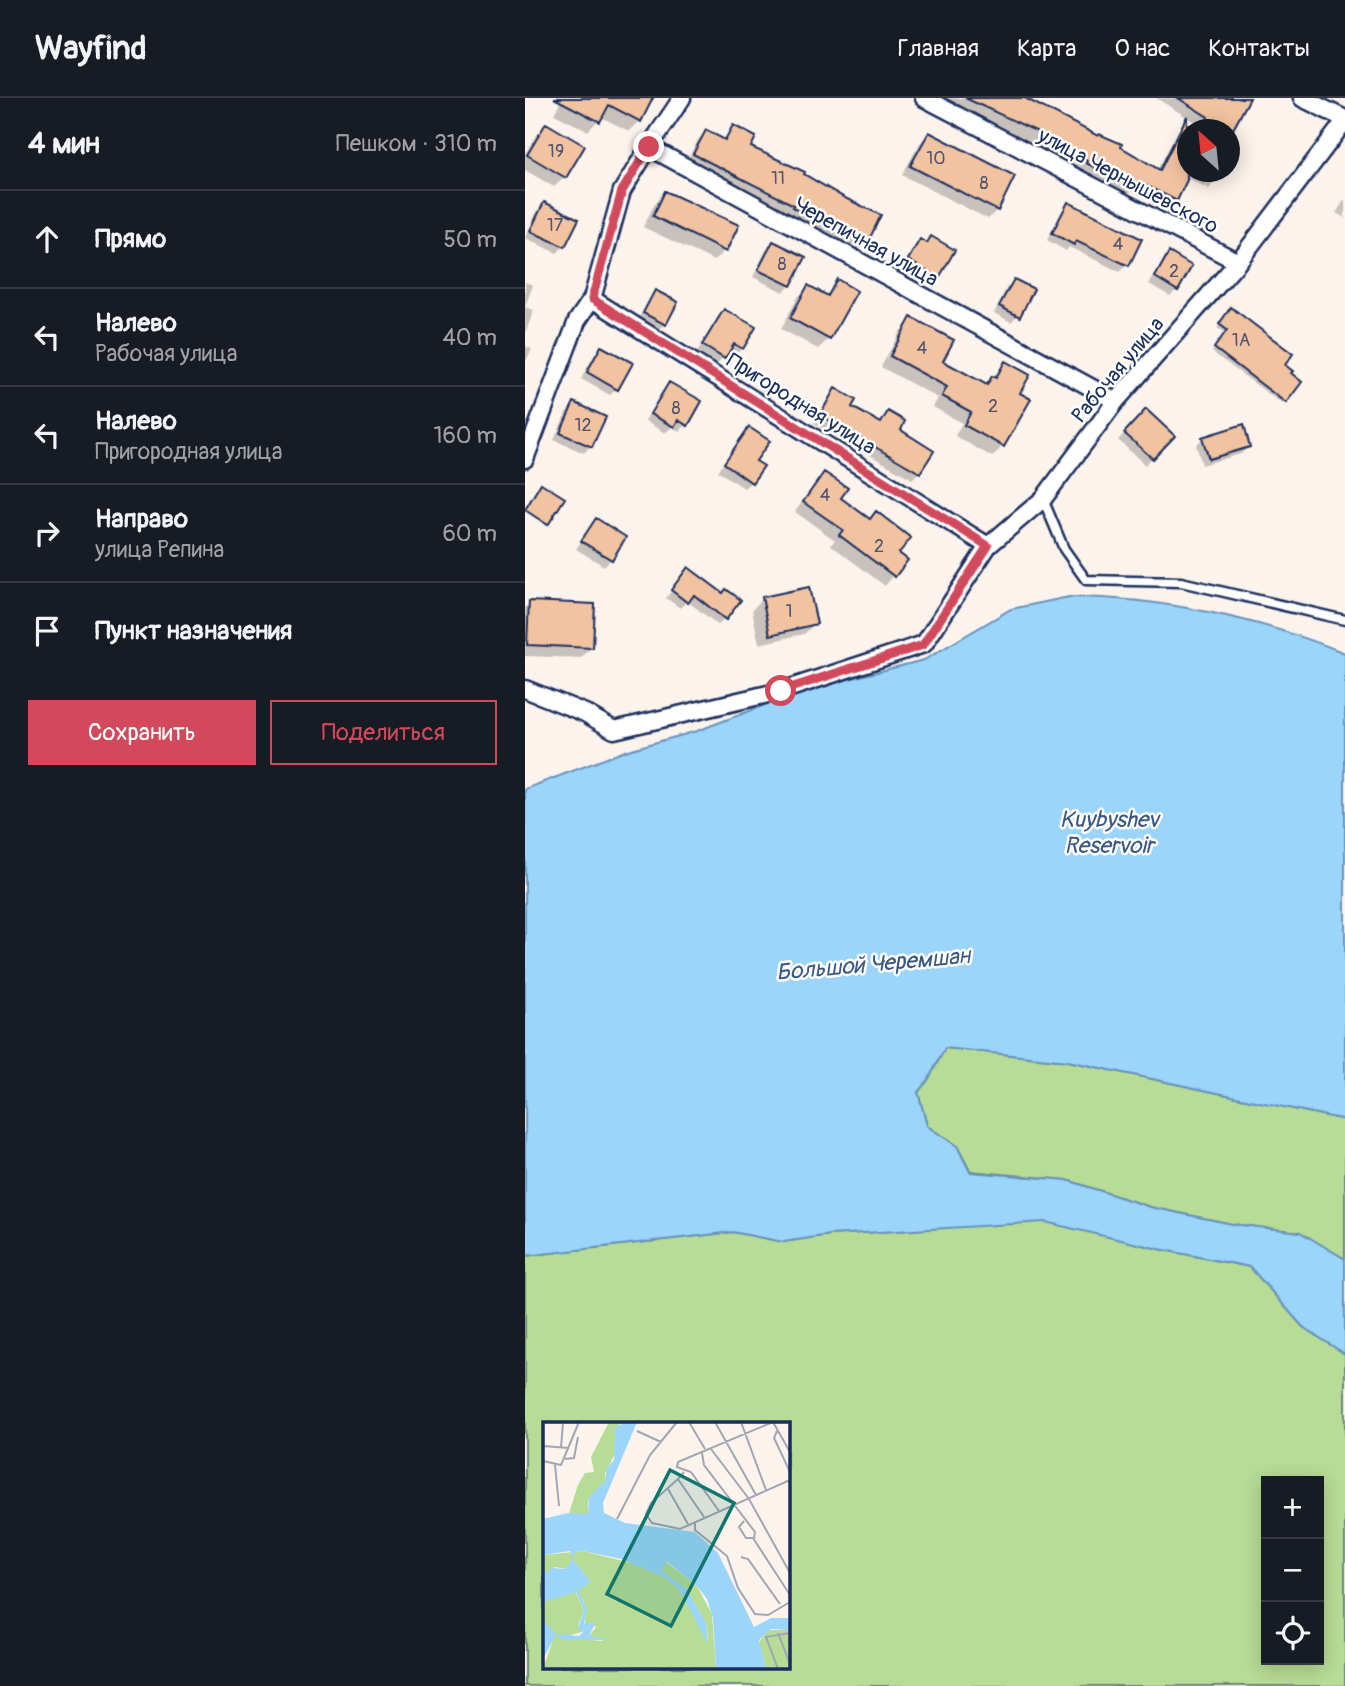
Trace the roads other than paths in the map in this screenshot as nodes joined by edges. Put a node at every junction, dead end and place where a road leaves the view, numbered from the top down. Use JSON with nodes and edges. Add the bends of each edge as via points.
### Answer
{"nodes":[{"id":1,"x":681,"y":98,"type":"edge"},
{"id":2,"x":924,"y":98,"type":"edge"},
{"id":3,"x":1302,"y":98,"type":"edge"},
{"id":4,"x":1345,"y":120,"type":"edge"},
{"id":5,"x":649,"y":147,"type":"junction"},
{"id":6,"x":1238,"y":262,"type":"junction"},
{"id":7,"x":592,"y":299,"type":"junction"},
{"id":8,"x":1116,"y":401,"type":"junction"},
{"id":9,"x":525,"y":459,"type":"edge"},
{"id":10,"x":1043,"y":499,"type":"junction"},
{"id":11,"x":988,"y":546,"type":"junction"},
{"id":12,"x":1345,"y":620,"type":"edge"},
{"id":13,"x":525,"y":690,"type":"edge"}],
"edges":[{"from":1,"to":5,"type":"street"},
{"from":2,"to":6,"type":"street","name":"улица Чернышевского"},
{"from":3,"to":4,"type":"street"},
{"from":4,"to":6,"type":"street","name":"Рабочая улица"},
{"from":5,"to":7,"type":"street","via":[[622,191]]},
{"from":5,"to":8,"type":"street","name":"Черепичная улица"},
{"from":6,"to":8,"type":"street","name":"Рабочая улица"},
{"from":7,"to":9,"type":"street","via":[[577,321]]},
{"from":7,"to":11,"type":"street","name":"Пригородная улица"},
{"from":8,"to":10,"type":"street","name":"Рабочая улица"},
{"from":10,"to":11,"type":"street","name":"Рабочая улица"},
{"from":10,"to":12,"type":"lane","via":[[1063,549],[1086,580],[1181,582]]},
{"from":11,"to":13,"type":"street","name":"Рабочая улица","via":[[923,645],[781,691],[614,730],[585,713]]}]}
